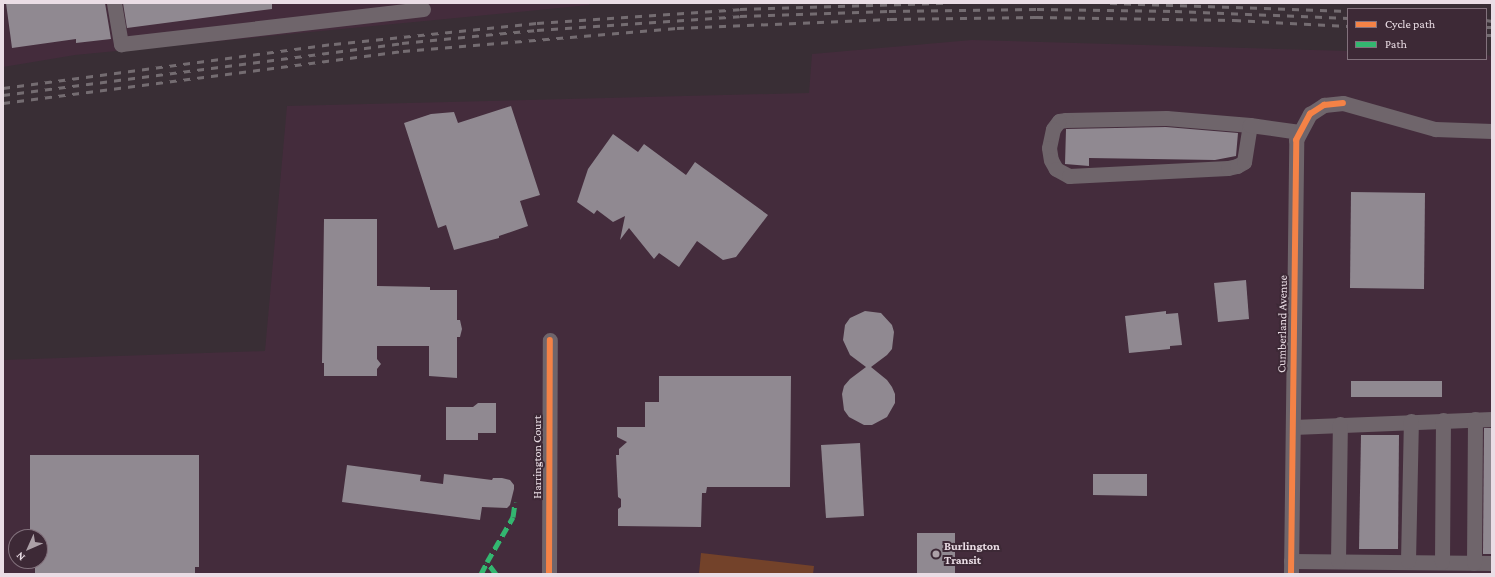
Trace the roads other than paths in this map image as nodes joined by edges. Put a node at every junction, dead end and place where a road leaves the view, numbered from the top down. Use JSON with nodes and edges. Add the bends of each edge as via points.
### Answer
{"nodes":[{"id":1,"x":114,"y":3,"type":"edge"},
{"id":2,"x":423,"y":10,"type":"dead end"},
{"id":3,"x":1250,"y":125,"type":"junction"},
{"id":4,"x":1492,"y":131,"type":"edge"},
{"id":5,"x":1300,"y":132,"type":"junction"},
{"id":6,"x":550,"y":340,"type":"dead end"},
{"id":7,"x":1475,"y":419,"type":"junction"},
{"id":8,"x":1492,"y":419,"type":"edge"},
{"id":9,"x":1443,"y":420,"type":"junction"},
{"id":10,"x":1411,"y":421,"type":"junction"},
{"id":11,"x":1340,"y":424,"type":"junction"},
{"id":12,"x":1293,"y":427,"type":"junction"},
{"id":13,"x":1338,"y":561,"type":"junction"},
{"id":14,"x":1408,"y":562,"type":"junction"},
{"id":15,"x":1442,"y":562,"type":"junction"},
{"id":16,"x":1474,"y":563,"type":"junction"},
{"id":17,"x":1492,"y":563,"type":"edge"},
{"id":18,"x":1291,"y":568,"type":"edge"},
{"id":19,"x":549,"y":574,"type":"edge"}],
"edges":[{"from":1,"to":2,"type":"street","via":[[121,44]]},
{"from":3,"to":3,"type":"street","via":[[1244,162],[1228,168],[1070,176],[1056,169],[1049,148],[1053,129],[1059,121],[1066,120],[1166,118]]},
{"from":3,"to":5,"type":"street"},
{"from":4,"to":5,"type":"street","name":"Cumberland Avenue","via":[[1435,129],[1343,103],[1324,105],[1310,114]]},
{"from":5,"to":12,"type":"street","name":"Cumberland Avenue","via":[[1296,140]]},
{"from":6,"to":19,"type":"street","name":"Harrington Court"},
{"from":7,"to":8,"type":"street"},
{"from":7,"to":9,"type":"street"},
{"from":7,"to":16,"type":"street"},
{"from":9,"to":10,"type":"street"},
{"from":9,"to":15,"type":"street"},
{"from":10,"to":11,"type":"street"},
{"from":10,"to":14,"type":"street"},
{"from":11,"to":12,"type":"street"},
{"from":11,"to":13,"type":"street"},
{"from":12,"to":18,"type":"street","name":"Cumberland Avenue"},
{"from":13,"to":14,"type":"street"},
{"from":13,"to":18,"type":"street"},
{"from":14,"to":15,"type":"street"},
{"from":15,"to":16,"type":"street"},
{"from":16,"to":17,"type":"street"}]}
